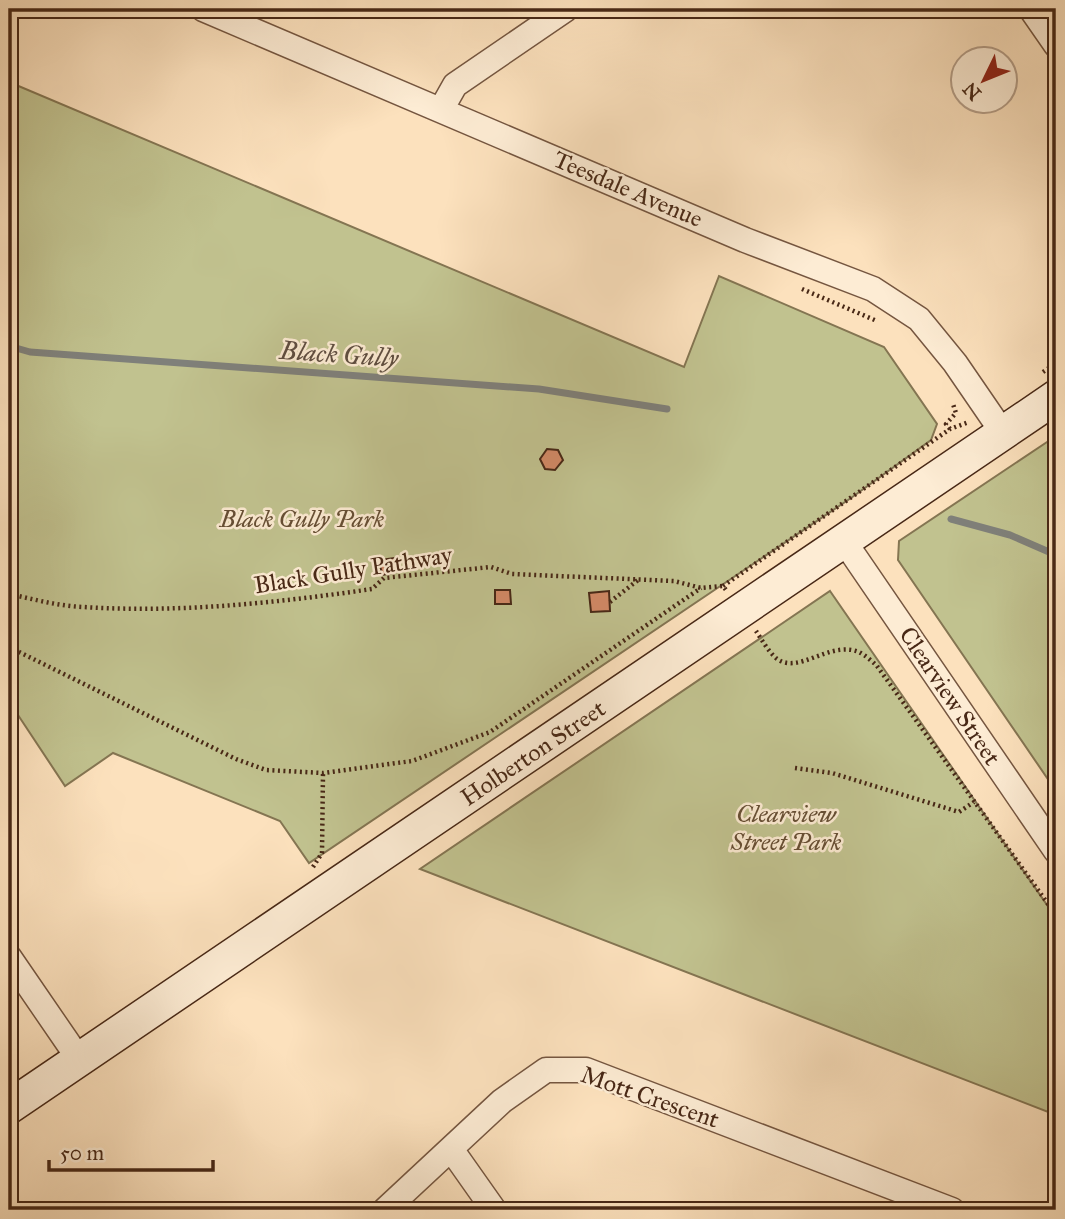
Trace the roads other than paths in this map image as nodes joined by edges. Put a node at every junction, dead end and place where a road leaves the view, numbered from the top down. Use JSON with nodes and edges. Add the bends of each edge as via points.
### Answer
{"nodes":[{"id":1,"x":203,"y":9,"type":"edge"},
{"id":2,"x":566,"y":9,"type":"edge"},
{"id":3,"x":1031,"y":9,"type":"edge"},
{"id":4,"x":1056,"y":45,"type":"edge"},
{"id":5,"x":442,"y":108,"type":"junction"},
{"id":6,"x":1046,"y":387,"type":"edge"},
{"id":7,"x":996,"y":423,"type":"junction"},
{"id":8,"x":844,"y":541,"type":"junction"},
{"id":9,"x":1056,"y":851,"type":"edge"},
{"id":10,"x":9,"y":957,"type":"edge"},
{"id":11,"x":79,"y":1059,"type":"junction"},
{"id":12,"x":9,"y":1107,"type":"edge"},
{"id":13,"x":451,"y":1149,"type":"junction"},
{"id":14,"x":386,"y":1210,"type":"edge"},
{"id":15,"x":494,"y":1210,"type":"edge"},
{"id":16,"x":952,"y":1210,"type":"edge"}],
"edges":[{"from":1,"to":5,"type":"street","name":"Teesdale Avenue"},
{"from":2,"to":5,"type":"street","via":[[455,85]]},
{"from":3,"to":4,"type":"street"},
{"from":5,"to":7,"type":"street","name":"Teesdale Avenue","via":[[744,240],[873,289],[919,319]]},
{"from":6,"to":7,"type":"main road","name":"Holberton Street"},
{"from":7,"to":8,"type":"main road","name":"Holberton Street"},
{"from":8,"to":9,"type":"street","name":"Clearview Street"},
{"from":8,"to":11,"type":"main road","name":"Holberton Street","via":[[732,598]]},
{"from":10,"to":11,"type":"street"},
{"from":11,"to":12,"type":"main road","name":"Holberton Street"},
{"from":13,"to":14,"type":"street","name":"Mott Crescent"},
{"from":13,"to":15,"type":"street"},
{"from":13,"to":16,"type":"street","name":"Mott Crescent","via":[[502,1101],[546,1070],[586,1070]]}]}
